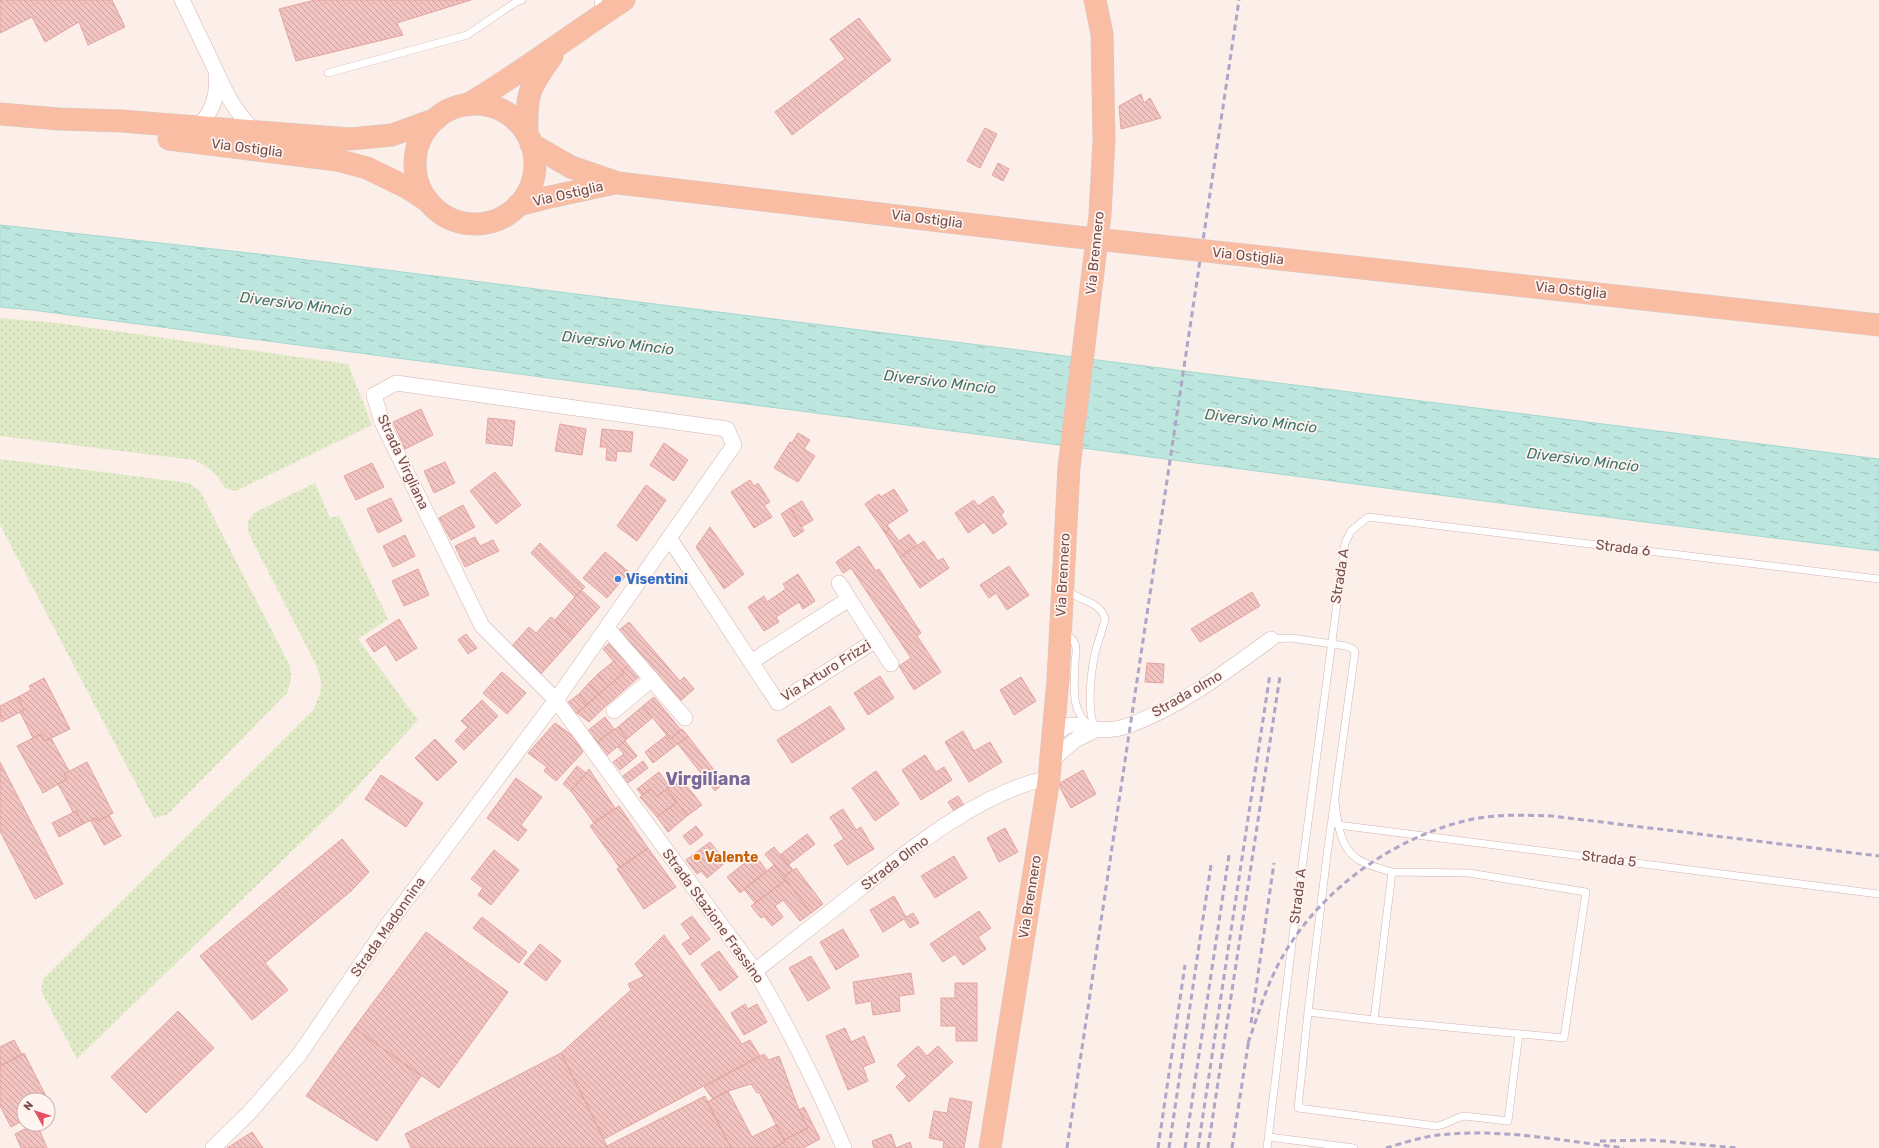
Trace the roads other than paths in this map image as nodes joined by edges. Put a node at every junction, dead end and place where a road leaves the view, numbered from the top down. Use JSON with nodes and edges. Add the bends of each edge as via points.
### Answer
{"nodes":[{"id":1,"x":182,"y":0,"type":"edge"},
{"id":2,"x":522,"y":0,"type":"edge"},
{"id":3,"x":624,"y":0,"type":"edge"},
{"id":4,"x":1095,"y":0,"type":"edge"},
{"id":5,"x":599,"y":8,"type":"edge"},
{"id":6,"x":563,"y":40,"type":"junction"},
{"id":7,"x":215,"y":72,"type":"junction"},
{"id":8,"x":328,"y":72,"type":"dead end"},
{"id":9,"x":232,"y":105,"type":"junction"},
{"id":10,"x":467,"y":105,"type":"junction"},
{"id":11,"x":0,"y":114,"type":"edge"},
{"id":12,"x":59,"y":119,"type":"junction"},
{"id":13,"x":436,"y":119,"type":"junction"},
{"id":14,"x":198,"y":127,"type":"junction"},
{"id":15,"x":234,"y":130,"type":"junction"},
{"id":16,"x":256,"y":132,"type":"junction"},
{"id":17,"x":125,"y":133,"type":"junction"},
{"id":18,"x":529,"y":139,"type":"junction"},
{"id":19,"x":618,"y":183,"type":"junction"},
{"id":20,"x":428,"y":201,"type":"junction"},
{"id":21,"x":518,"y":205,"type":"junction"},
{"id":22,"x":1879,"y":325,"type":"edge"},
{"id":23,"x":727,"y":429,"type":"joint"},
{"id":24,"x":1368,"y":517,"type":"joint"},
{"id":25,"x":670,"y":539,"type":"junction"},
{"id":26,"x":1879,"y":579,"type":"edge"},
{"id":27,"x":839,"y":583,"type":"dead end"},
{"id":28,"x":1063,"y":583,"type":"junction"},
{"id":29,"x":849,"y":599,"type":"junction"},
{"id":30,"x":1061,"y":624,"type":"junction"},
{"id":31,"x":607,"y":628,"type":"junction"},
{"id":32,"x":1271,"y":639,"type":"joint"},
{"id":33,"x":876,"y":640,"type":"junction"},
{"id":34,"x":1330,"y":644,"type":"junction"},
{"id":35,"x":751,"y":662,"type":"junction"},
{"id":36,"x":891,"y":664,"type":"dead end"},
{"id":37,"x":652,"y":679,"type":"junction"},
{"id":38,"x":556,"y":700,"type":"junction"},
{"id":39,"x":614,"y":711,"type":"dead end"},
{"id":40,"x":685,"y":718,"type":"dead end"},
{"id":41,"x":1096,"y":730,"type":"junction"},
{"id":42,"x":1053,"y":736,"type":"junction"},
{"id":43,"x":1050,"y":770,"type":"junction"},
{"id":44,"x":1335,"y":801,"type":"junction"},
{"id":45,"x":1338,"y":825,"type":"junction"},
{"id":46,"x":1392,"y":872,"type":"junction"},
{"id":47,"x":1879,"y":894,"type":"edge"},
{"id":48,"x":755,"y":971,"type":"junction"},
{"id":49,"x":1308,"y":1012,"type":"junction"},
{"id":50,"x":1374,"y":1020,"type":"junction"},
{"id":51,"x":1519,"y":1034,"type":"junction"},
{"id":52,"x":1268,"y":1137,"type":"junction"},
{"id":53,"x":215,"y":1148,"type":"edge"},
{"id":54,"x":844,"y":1148,"type":"edge"},
{"id":55,"x":990,"y":1148,"type":"edge"},
{"id":56,"x":1267,"y":1148,"type":"edge"},
{"id":57,"x":1354,"y":1148,"type":"edge"}],
"edges":[{"from":1,"to":7,"type":"street"},
{"from":2,"to":8,"type":"lane","via":[[467,35]]},
{"from":3,"to":5,"type":"main road"},
{"from":4,"to":28,"type":"main road","name":"Via Brennero","via":[[1102,34],[1104,140],[1100,215],[1069,467]]},
{"from":5,"to":6,"type":"main road"},
{"from":6,"to":10,"type":"main road","via":[[508,81]]},
{"from":6,"to":18,"type":"main road","via":[[528,93],[526,105]]},
{"from":7,"to":9,"type":"street"},
{"from":7,"to":14,"type":"street","via":[[215,101],[207,118]]},
{"from":9,"to":15,"type":"street"},
{"from":9,"to":16,"type":"street"},
{"from":10,"to":13,"type":"main road","via":[[446,112]]},
{"from":10,"to":18,"type":"main road","via":[[486,106],[505,112],[519,124]]},
{"from":11,"to":12,"type":"main road","name":"Via Ostiglia"},
{"from":12,"to":14,"type":"main road","name":"Via Ostiglia"},
{"from":12,"to":17,"type":"main road","name":"Via Ostiglia"},
{"from":13,"to":16,"type":"main road","name":"Via Ostiglia","via":[[392,135],[367,138]]},
{"from":13,"to":20,"type":"main road","via":[[424,134],[416,156],[417,177]]},
{"from":14,"to":15,"type":"main road","name":"Via Ostiglia"},
{"from":15,"to":16,"type":"main road","name":"Via Ostiglia"},
{"from":15,"to":17,"type":"main road","via":[[224,138],[147,130]]},
{"from":17,"to":20,"type":"main road","name":"Via Ostiglia","via":[[337,160],[367,168]]},
{"from":18,"to":19,"type":"main road","name":"Via Ostiglia","via":[[566,165]]},
{"from":18,"to":21,"type":"main road","via":[[535,161],[534,176],[529,190]]},
{"from":19,"to":21,"type":"main road","name":"Via Ostiglia"},
{"from":19,"to":22,"type":"main road","name":"Via Ostiglia","bridge":true,"via":[[1059,235]]},
{"from":20,"to":21,"type":"main road","via":[[450,219],[474,224],[496,220]]},
{"from":23,"to":25,"type":"street","name":"Strada Madonnina","via":[[734,445]]},
{"from":23,"to":38,"type":"street","name":"Strada Virgliana","via":[[396,383],[374,395],[382,422],[482,626]]},
{"from":24,"to":26,"type":"lane","name":"Strada 6"},
{"from":24,"to":34,"type":"lane","name":"Strada A","via":[[1351,531],[1344,543]]},
{"from":25,"to":31,"type":"street","name":"Strada Madonnina"},
{"from":25,"to":35,"type":"street","name":"Via Arturo Frizzi"},
{"from":27,"to":29,"type":"street","name":"Via Arturo Frizzi"},
{"from":28,"to":30,"type":"main road","name":"Via Brennero"},
{"from":28,"to":41,"type":"lane","via":[[1068,590],[1095,604],[1103,611],[1105,618],[1093,667],[1090,712]]},
{"from":29,"to":33,"type":"street","name":"Via Arturo Frizzi"},
{"from":29,"to":35,"type":"street"},
{"from":30,"to":41,"type":"lane","via":[[1076,647],[1076,707],[1087,724]]},
{"from":30,"to":42,"type":"main road","name":"Via Brennero"},
{"from":31,"to":37,"type":"street"},
{"from":31,"to":38,"type":"street","name":"Strada Madonnina"},
{"from":32,"to":34,"type":"lane","via":[[1291,638]]},
{"from":32,"to":41,"type":"street","name":"Strada olmo","via":[[1205,686],[1155,714],[1116,729]]},
{"from":33,"to":35,"type":"street","name":"Via Arturo Frizzi","via":[[778,703]]},
{"from":33,"to":36,"type":"street","name":"Via Arturo Frizzi"},
{"from":34,"to":44,"type":"lane","via":[[1354,649],[1356,658]]},
{"from":34,"to":52,"type":"lane","name":"Strada A"},
{"from":37,"to":39,"type":"street"},
{"from":37,"to":40,"type":"street"},
{"from":38,"to":48,"type":"street","name":"Strada Stazione Frassino"},
{"from":38,"to":53,"type":"street","name":"Strada Madonnina","via":[[389,924],[299,1055],[250,1113]]},
{"from":41,"to":42,"type":"street","name":"Strada olmo","via":[[1072,725],[1059,730]]},
{"from":41,"to":43,"type":"street","name":"Strada olmo","via":[[1075,740]]},
{"from":42,"to":43,"type":"main road","name":"Via Brennero"},
{"from":43,"to":48,"type":"street","name":"Strada Olmo","via":[[978,806],[915,846]]},
{"from":43,"to":55,"type":"main road","name":"Via Brennero"},
{"from":44,"to":45,"type":"lane"},
{"from":44,"to":49,"type":"lane"},
{"from":45,"to":46,"type":"lane","via":[[1352,855],[1360,861]]},
{"from":45,"to":47,"type":"lane","name":"Strada 5"},
{"from":46,"to":50,"type":"lane"},
{"from":46,"to":51,"type":"lane","via":[[1469,873],[1586,892],[1564,1038]]},
{"from":48,"to":54,"type":"street","name":"Strada Stazione Frassino","via":[[813,1076]]},
{"from":49,"to":50,"type":"lane"},
{"from":49,"to":51,"type":"lane","via":[[1298,1108],[1436,1126],[1464,1116],[1508,1121]]},
{"from":50,"to":51,"type":"lane"},
{"from":52,"to":56,"type":"lane","name":"Strada A"},
{"from":52,"to":57,"type":"lane"}]}
